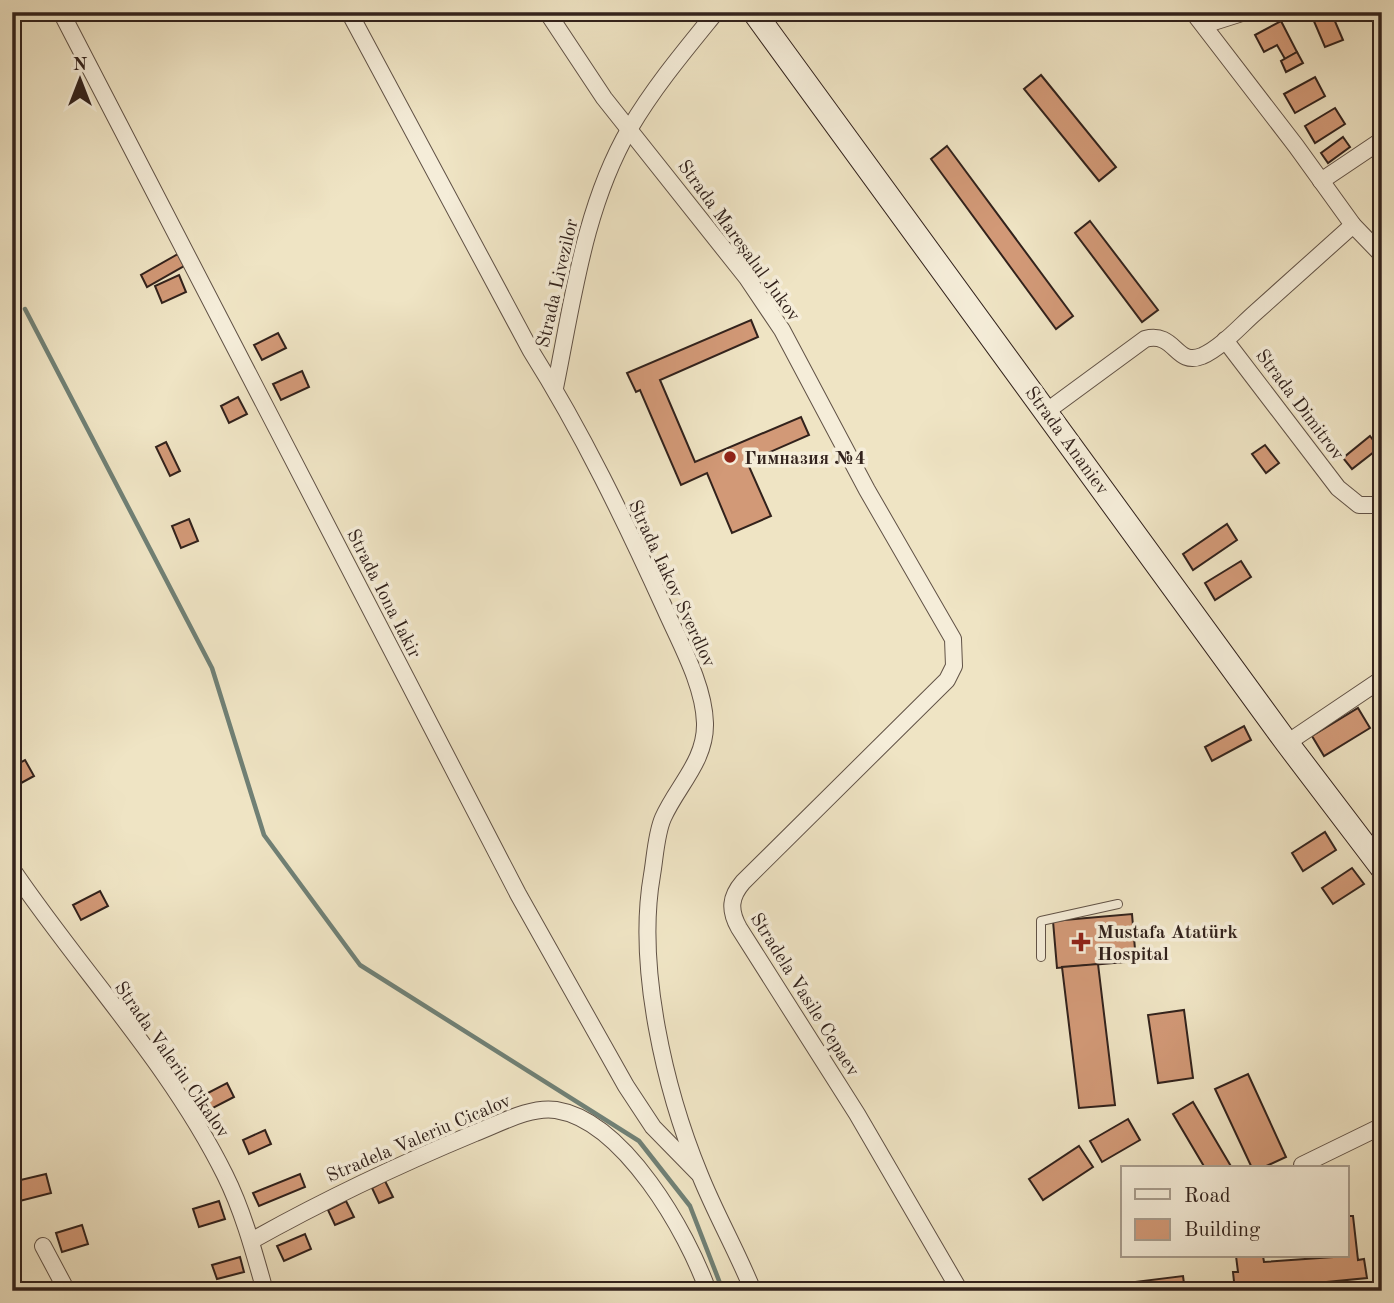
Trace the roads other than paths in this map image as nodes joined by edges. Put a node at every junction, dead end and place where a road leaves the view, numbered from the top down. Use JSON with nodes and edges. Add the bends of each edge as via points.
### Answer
{"nodes":[{"id":1,"x":61,"y":12,"type":"edge"},
{"id":2,"x":349,"y":12,"type":"edge"},
{"id":3,"x":547,"y":12,"type":"edge"},
{"id":4,"x":716,"y":12,"type":"edge"},
{"id":5,"x":754,"y":12,"type":"edge"},
{"id":6,"x":1193,"y":12,"type":"edge"},
{"id":7,"x":1245,"y":12,"type":"edge"},
{"id":8,"x":1204,"y":25,"type":"junction"},
{"id":9,"x":630,"y":128,"type":"junction"},
{"id":10,"x":1382,"y":140,"type":"edge"},
{"id":11,"x":1321,"y":181,"type":"junction"},
{"id":12,"x":1353,"y":225,"type":"junction"},
{"id":13,"x":1382,"y":256,"type":"edge"},
{"id":14,"x":1225,"y":340,"type":"junction"},
{"id":15,"x":555,"y":388,"type":"junction"},
{"id":16,"x":1047,"y":411,"type":"junction"},
{"id":17,"x":1382,"y":505,"type":"edge"},
{"id":18,"x":956,"y":654,"type":"joint"},
{"id":19,"x":1382,"y":680,"type":"edge"},
{"id":20,"x":1287,"y":743,"type":"junction"},
{"id":21,"x":1382,"y":868,"type":"edge"},
{"id":22,"x":12,"y":869,"type":"edge"},
{"id":23,"x":1118,"y":904,"type":"dead end"},
{"id":24,"x":1041,"y":957,"type":"dead end"},
{"id":25,"x":1382,"y":1126,"type":"edge"},
{"id":26,"x":1302,"y":1165,"type":"dead end"},
{"id":27,"x":700,"y":1175,"type":"junction"},
{"id":28,"x":251,"y":1241,"type":"junction"},
{"id":29,"x":43,"y":1246,"type":"dead end"},
{"id":30,"x":67,"y":1291,"type":"edge"},
{"id":31,"x":265,"y":1291,"type":"edge"},
{"id":32,"x":708,"y":1291,"type":"edge"},
{"id":33,"x":753,"y":1291,"type":"edge"},
{"id":34,"x":960,"y":1291,"type":"edge"}],
"edges":[{"from":1,"to":27,"type":"street","name":"Strada Iona Iakir","via":[[518,894],[626,1086],[653,1127]]},
{"from":2,"to":15,"type":"street","name":"Strada Iakov Sverdlov"},
{"from":3,"to":9,"type":"street","name":"Strada Mareșalul Jukov","via":[[604,98]]},
{"from":4,"to":9,"type":"street","name":"Strada Livezilor"},
{"from":5,"to":16,"type":"street","name":"Strada Ananiev"},
{"from":6,"to":8,"type":"street"},
{"from":7,"to":8,"type":"street"},
{"from":8,"to":11,"type":"street"},
{"from":9,"to":15,"type":"street","name":"Strada Livezilor","via":[[598,199],[582,249]]},
{"from":9,"to":18,"type":"street","name":"Strada Mareșalul Jukov","via":[[782,330],[953,639]]},
{"from":10,"to":11,"type":"street"},
{"from":11,"to":12,"type":"street"},
{"from":12,"to":13,"type":"street"},
{"from":12,"to":14,"type":"street"},
{"from":14,"to":16,"type":"street","via":[[1190,358],[1166,339],[1145,339]]},
{"from":14,"to":17,"type":"street","name":"Strada Dimitrov","via":[[1338,488],[1359,505]]},
{"from":15,"to":27,"type":"street","name":"Strada Iakov Sverdlov","via":[[643,561],[700,694],[705,724],[698,760],[661,821],[649,917],[655,1004],[664,1054]]},
{"from":16,"to":20,"type":"street","name":"Strada Ananiev"},
{"from":18,"to":34,"type":"street","name":"Stradela Vasile Cepaev","via":[[947,680],[743,882],[731,903],[739,928],[857,1114]]},
{"from":19,"to":20,"type":"street"},
{"from":20,"to":21,"type":"street","name":"Strada Ananiev"},
{"from":22,"to":28,"type":"street","name":"Strada Valeriu Cikalov","via":[[200,1130],[226,1176]]},
{"from":23,"to":24,"type":"lane","via":[[1041,921]]},
{"from":25,"to":26,"type":"street"},
{"from":27,"to":33,"type":"street","name":"Strada Iakov Sverdlov"},
{"from":28,"to":31,"type":"street","name":"Strada Valeriu Cikalov"},
{"from":28,"to":32,"type":"street","name":"Stradela Valeriu Cicalov","via":[[394,1166],[515,1117],[555,1110],[609,1137],[645,1177],[679,1228]]},
{"from":29,"to":30,"type":"street"}]}
